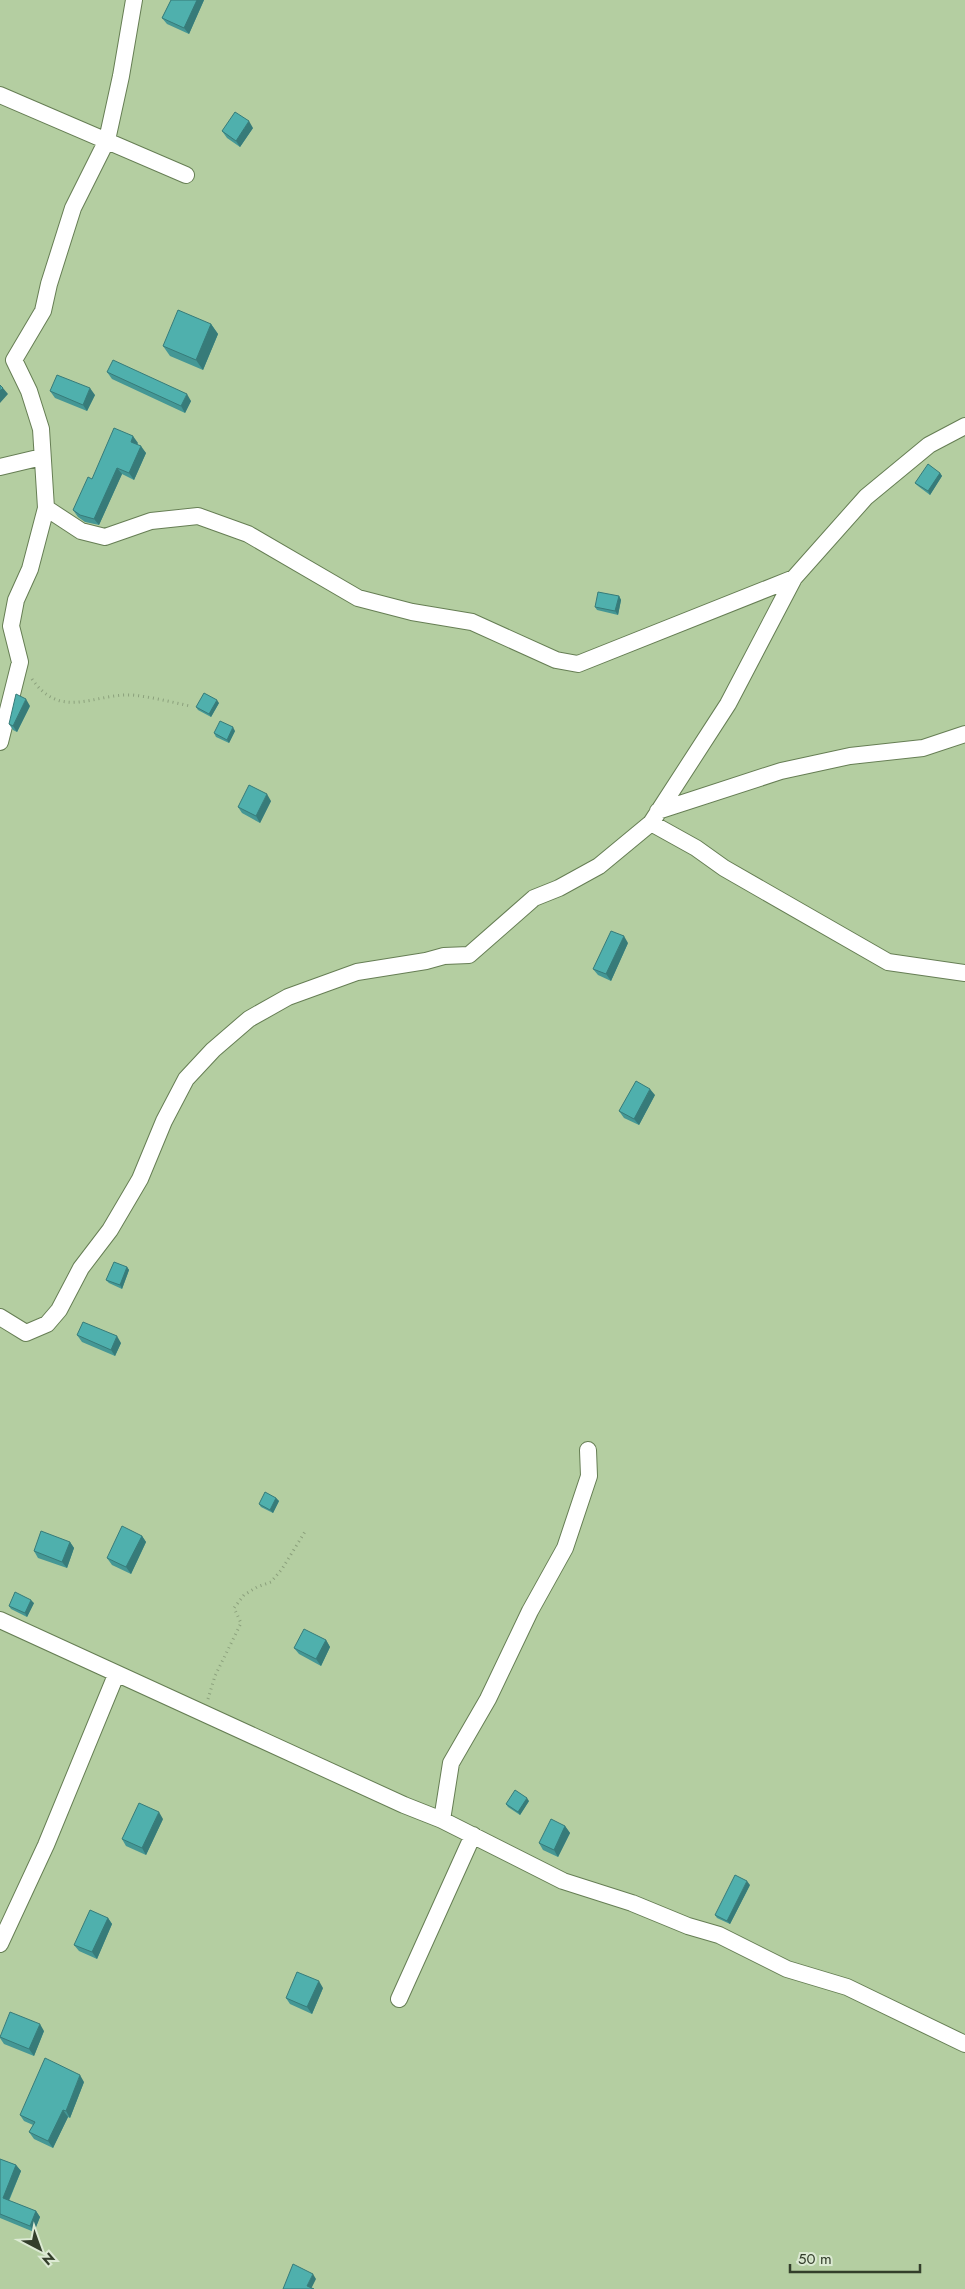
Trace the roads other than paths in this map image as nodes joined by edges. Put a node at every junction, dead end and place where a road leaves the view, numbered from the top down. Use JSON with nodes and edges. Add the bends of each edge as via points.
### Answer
{"nodes":[{"id":1,"x":134,"y":0,"type":"edge"},
{"id":2,"x":0,"y":95,"type":"edge"},
{"id":3,"x":107,"y":140,"type":"junction"},
{"id":4,"x":186,"y":175,"type":"dead end"},
{"id":5,"x":965,"y":426,"type":"edge"},
{"id":6,"x":42,"y":457,"type":"junction"},
{"id":7,"x":0,"y":467,"type":"edge"},
{"id":8,"x":46,"y":508,"type":"junction"},
{"id":9,"x":794,"y":578,"type":"junction"},
{"id":10,"x":5,"y":629,"type":"edge"},
{"id":11,"x":965,"y":734,"type":"edge"},
{"id":12,"x":0,"y":742,"type":"edge"},
{"id":13,"x":655,"y":817,"type":"junction"},
{"id":14,"x":965,"y":973,"type":"edge"},
{"id":15,"x":0,"y":1317,"type":"edge"},
{"id":16,"x":588,"y":1450,"type":"dead end"},
{"id":17,"x":0,"y":1620,"type":"edge"},
{"id":18,"x":116,"y":1675,"type":"junction"},
{"id":19,"x":442,"y":1820,"type":"junction"},
{"id":20,"x":473,"y":1835,"type":"junction"},
{"id":21,"x":0,"y":1944,"type":"edge"},
{"id":22,"x":399,"y":1999,"type":"dead end"},
{"id":23,"x":965,"y":2044,"type":"edge"}],
"edges":[{"from":1,"to":3,"type":"street"},
{"from":2,"to":3,"type":"street"},
{"from":3,"to":4,"type":"street"},
{"from":3,"to":6,"type":"street","via":[[73,208],[43,311],[14,360],[29,390],[41,429]]},
{"from":5,"to":9,"type":"street","via":[[929,445],[866,497]]},
{"from":6,"to":7,"type":"street"},
{"from":6,"to":8,"type":"street"},
{"from":8,"to":9,"type":"street","via":[[81,531],[105,537],[151,521],[198,516],[248,534],[358,598],[412,612],[472,622],[556,660],[578,664]]},
{"from":8,"to":10,"type":"street","via":[[30,570]]},
{"from":9,"to":13,"type":"street","via":[[728,704]]},
{"from":10,"to":12,"type":"street","via":[[20,662]]},
{"from":11,"to":13,"type":"street","via":[[923,748],[850,756],[781,771]]},
{"from":13,"to":14,"type":"street","via":[[724,868],[888,962]]},
{"from":13,"to":15,"type":"street","via":[[600,866],[534,898],[469,955],[444,956],[357,972],[288,997],[249,1019],[186,1079],[140,1179],[110,1230],[81,1268],[59,1310],[47,1324],[26,1332]]},
{"from":16,"to":19,"type":"street","via":[[589,1476],[565,1548],[451,1764]]},
{"from":17,"to":18,"type":"street"},
{"from":18,"to":19,"type":"street"},
{"from":18,"to":21,"type":"street","via":[[46,1845]]},
{"from":19,"to":20,"type":"street"},
{"from":20,"to":22,"type":"street"},
{"from":20,"to":23,"type":"street","via":[[563,1881],[718,1935],[787,1969],[847,1987]]}]}
